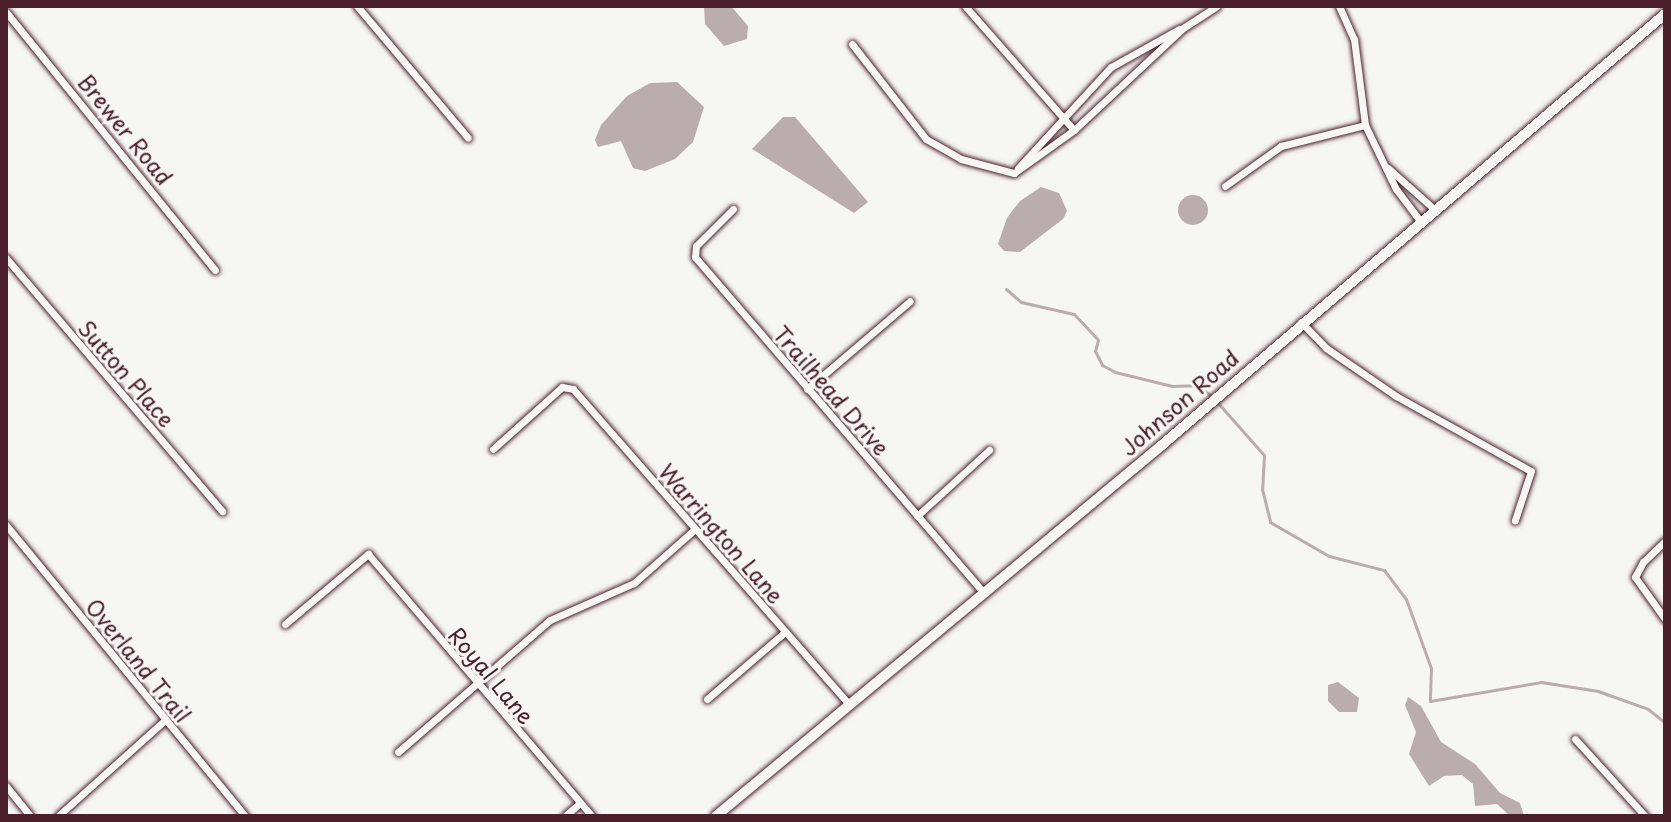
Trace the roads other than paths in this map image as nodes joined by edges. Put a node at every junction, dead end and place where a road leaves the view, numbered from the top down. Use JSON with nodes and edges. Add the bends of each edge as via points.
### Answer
{"nodes":[{"id":1,"x":357,"y":6,"type":"edge"},
{"id":2,"x":965,"y":6,"type":"edge"},
{"id":3,"x":1217,"y":6,"type":"edge"},
{"id":4,"x":1339,"y":6,"type":"edge"},
{"id":5,"x":6,"y":12,"type":"edge"},
{"id":6,"x":1665,"y":14,"type":"edge"},
{"id":7,"x":1183,"y":28,"type":"junction"},
{"id":8,"x":852,"y":44,"type":"dead end"},
{"id":9,"x":1061,"y":116,"type":"junction"},
{"id":10,"x":1365,"y":125,"type":"junction"},
{"id":11,"x":1074,"y":130,"type":"junction"},
{"id":12,"x":468,"y":138,"type":"dead end"},
{"id":13,"x":1387,"y":167,"type":"junction"},
{"id":14,"x":1014,"y":173,"type":"junction"},
{"id":15,"x":1225,"y":186,"type":"dead end"},
{"id":16,"x":733,"y":209,"type":"dead end"},
{"id":17,"x":1434,"y":209,"type":"junction"},
{"id":18,"x":1420,"y":221,"type":"junction"},
{"id":19,"x":6,"y":258,"type":"edge"},
{"id":20,"x":215,"y":270,"type":"dead end"},
{"id":21,"x":910,"y":301,"type":"dead end"},
{"id":22,"x":1301,"y":322,"type":"junction"},
{"id":23,"x":807,"y":389,"type":"junction"},
{"id":24,"x":493,"y":449,"type":"dead end"},
{"id":25,"x":989,"y":450,"type":"dead end"},
{"id":26,"x":222,"y":511,"type":"dead end"},
{"id":27,"x":917,"y":516,"type":"junction"},
{"id":28,"x":1515,"y":520,"type":"dead end"},
{"id":29,"x":6,"y":525,"type":"edge"},
{"id":30,"x":694,"y":530,"type":"junction"},
{"id":31,"x":1665,"y":541,"type":"edge"},
{"id":32,"x":984,"y":593,"type":"junction"},
{"id":33,"x":1665,"y":619,"type":"edge"},
{"id":34,"x":285,"y":624,"type":"dead end"},
{"id":35,"x":785,"y":632,"type":"junction"},
{"id":36,"x":476,"y":683,"type":"junction"},
{"id":37,"x":707,"y":699,"type":"dead end"},
{"id":38,"x":849,"y":704,"type":"junction"},
{"id":39,"x":165,"y":720,"type":"junction"},
{"id":40,"x":1575,"y":739,"type":"dead end"},
{"id":41,"x":398,"y":752,"type":"dead end"},
{"id":42,"x":6,"y":786,"type":"edge"},
{"id":43,"x":580,"y":803,"type":"junction"},
{"id":44,"x":30,"y":816,"type":"edge"},
{"id":45,"x":58,"y":816,"type":"edge"},
{"id":46,"x":245,"y":816,"type":"edge"},
{"id":47,"x":565,"y":816,"type":"edge"},
{"id":48,"x":592,"y":816,"type":"edge"},
{"id":49,"x":716,"y":816,"type":"edge"},
{"id":50,"x":1645,"y":816,"type":"edge"}],
"edges":[{"from":1,"to":12,"type":"street"},
{"from":2,"to":9,"type":"street"},
{"from":3,"to":7,"type":"street"},
{"from":4,"to":10,"type":"street","via":[[1354,39]]},
{"from":5,"to":20,"type":"street","name":"Brewer Road"},
{"from":6,"to":17,"type":"street","name":"Johnson Road"},
{"from":7,"to":9,"type":"street","via":[[1163,34],[1111,67]]},
{"from":7,"to":11,"type":"street"},
{"from":8,"to":14,"type":"street","via":[[926,139],[961,159]]},
{"from":9,"to":11,"type":"street"},
{"from":9,"to":14,"type":"street"},
{"from":10,"to":13,"type":"street"},
{"from":10,"to":15,"type":"street","via":[[1281,146]]},
{"from":11,"to":14,"type":"street"},
{"from":13,"to":17,"type":"street"},
{"from":13,"to":18,"type":"street"},
{"from":16,"to":23,"type":"street","name":"Trailhead Drive","via":[[696,246],[695,257]]},
{"from":17,"to":18,"type":"street","name":"Johnson Road"},
{"from":18,"to":22,"type":"street","name":"Johnson Road"},
{"from":19,"to":26,"type":"street","name":"Sutton Place"},
{"from":21,"to":23,"type":"street"},
{"from":22,"to":28,"type":"street","via":[[1326,348],[1396,396],[1531,471]]},
{"from":22,"to":32,"type":"street","name":"Johnson Road"},
{"from":23,"to":27,"type":"street","name":"Trailhead Drive"},
{"from":24,"to":30,"type":"street","name":"Warrington Lane","via":[[568,385]]},
{"from":25,"to":27,"type":"street"},
{"from":27,"to":32,"type":"street","name":"Trailhead Drive"},
{"from":29,"to":39,"type":"street","name":"Overland Trail"},
{"from":30,"to":35,"type":"street","name":"Warrington Lane"},
{"from":30,"to":36,"type":"street","via":[[634,583],[550,620]]},
{"from":31,"to":33,"type":"street","via":[[1635,577]]},
{"from":32,"to":38,"type":"street","name":"Johnson Road"},
{"from":34,"to":36,"type":"street","name":"Royal Lane","via":[[368,554]]},
{"from":35,"to":37,"type":"street"},
{"from":35,"to":38,"type":"street","name":"Warrington Lane"},
{"from":36,"to":41,"type":"street"},
{"from":36,"to":43,"type":"street","name":"Royal Lane"},
{"from":38,"to":49,"type":"street","name":"Johnson Road"},
{"from":39,"to":45,"type":"street"},
{"from":39,"to":46,"type":"street","name":"Overland Trail"},
{"from":40,"to":50,"type":"street"},
{"from":42,"to":44,"type":"street"},
{"from":43,"to":47,"type":"street"},
{"from":43,"to":48,"type":"street","name":"Royal Lane"}]}
